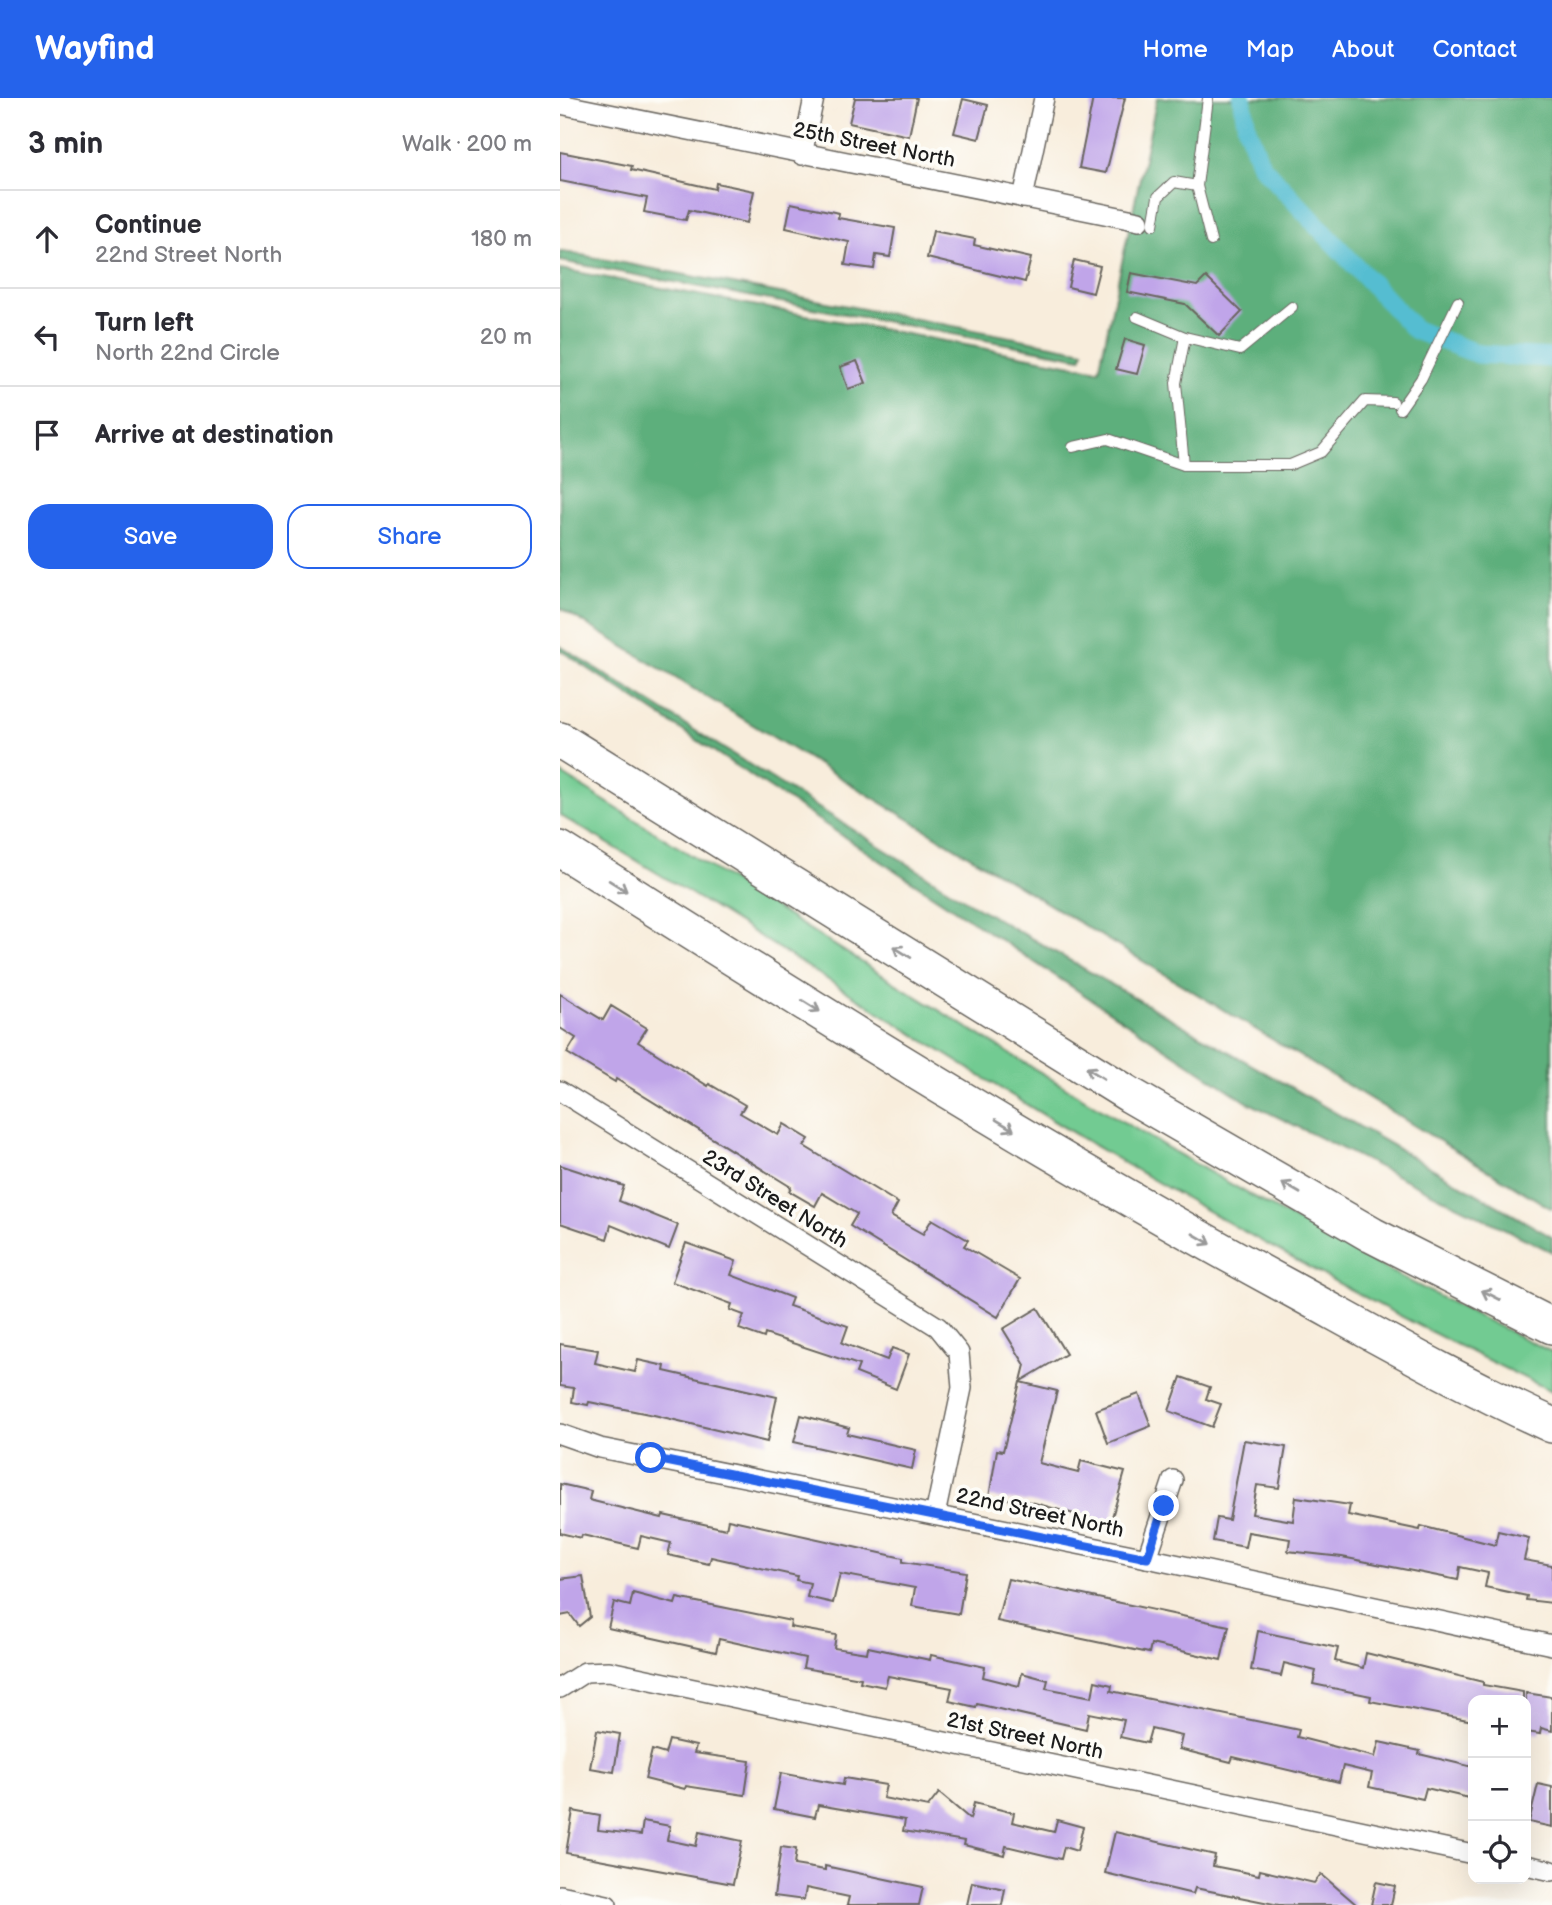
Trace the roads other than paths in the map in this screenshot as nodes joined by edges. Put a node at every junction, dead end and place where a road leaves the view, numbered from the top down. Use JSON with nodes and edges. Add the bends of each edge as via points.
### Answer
{"nodes":[{"id":1,"x":814,"y":98,"type":"edge"},
{"id":2,"x":1044,"y":98,"type":"edge"},
{"id":3,"x":1208,"y":98,"type":"edge"},
{"id":4,"x":560,"y":104,"type":"edge"},
{"id":5,"x":802,"y":155,"type":"junction"},
{"id":6,"x":1197,"y":186,"type":"junction"},
{"id":7,"x":1023,"y":198,"type":"junction"},
{"id":8,"x":1146,"y":223,"type":"joint"},
{"id":9,"x":1211,"y":241,"type":"dead end"},
{"id":10,"x":1458,"y":302,"type":"dead end"},
{"id":11,"x":1292,"y":307,"type":"dead end"},
{"id":12,"x":1137,"y":317,"type":"dead end"},
{"id":13,"x":1185,"y":337,"type":"junction"},
{"id":14,"x":1073,"y":447,"type":"dead end"},
{"id":15,"x":1184,"y":465,"type":"junction"},
{"id":16,"x":560,"y":740,"type":"edge"},
{"id":17,"x":560,"y":849,"type":"edge"},
{"id":18,"x":560,"y":1091,"type":"edge"},
{"id":19,"x":1552,"y":1326,"type":"edge"},
{"id":20,"x":1552,"y":1425,"type":"edge"},
{"id":21,"x":560,"y":1434,"type":"edge"},
{"id":22,"x":1173,"y":1480,"type":"dead end"},
{"id":23,"x":935,"y":1514,"type":"junction"},
{"id":24,"x":1147,"y":1558,"type":"junction"},
{"id":25,"x":1552,"y":1645,"type":"edge"},
{"id":26,"x":564,"y":1684,"type":"edge"},
{"id":27,"x":1468,"y":1853,"type":"edge"},
{"id":28,"x":1531,"y":1866,"type":"edge"},
{"id":29,"x":1552,"y":1871,"type":"edge"},
{"id":30,"x":560,"y":1895,"type":"edge"},
{"id":31,"x":607,"y":1905,"type":"edge"}],
"edges":[{"from":1,"to":5,"type":"street"},
{"from":2,"to":7,"type":"street"},
{"from":3,"to":6,"type":"lane"},
{"from":4,"to":5,"type":"street","name":"25th Street North"},
{"from":5,"to":7,"type":"street","name":"25th Street North"},
{"from":6,"to":8,"type":"lane","via":[[1174,182],[1158,197]]},
{"from":6,"to":9,"type":"lane"},
{"from":7,"to":8,"type":"street","name":"25th Street North"},
{"from":10,"to":15,"type":"lane","via":[[1421,379],[1396,406],[1365,401],[1321,452],[1290,465]]},
{"from":11,"to":13,"type":"lane","via":[[1240,350]]},
{"from":12,"to":13,"type":"lane"},
{"from":13,"to":15,"type":"lane","via":[[1176,383]]},
{"from":14,"to":15,"type":"lane","via":[[1108,439]]},
{"from":19,"to":16,"type":"highway","one_way":true,"via":[[1372,1235],[1130,1095]]},
{"from":17,"to":20,"type":"highway","one_way":true,"via":[[1003,1125],[1494,1399]]},
{"from":18,"to":23,"type":"street","name":"23rd Street North","via":[[938,1327],[959,1353],[962,1388]]},
{"from":21,"to":23,"type":"street","name":"22nd Street North","via":[[600,1448]]},
{"from":22,"to":24,"type":"street"},
{"from":23,"to":24,"type":"street","name":"22nd Street North"},
{"from":24,"to":25,"type":"street","name":"22nd Street North"},
{"from":26,"to":27,"type":"street","name":"21st Street North","via":[[585,1672],[609,1671]]},
{"from":28,"to":29,"type":"street"},
{"from":30,"to":31,"type":"street"}]}
